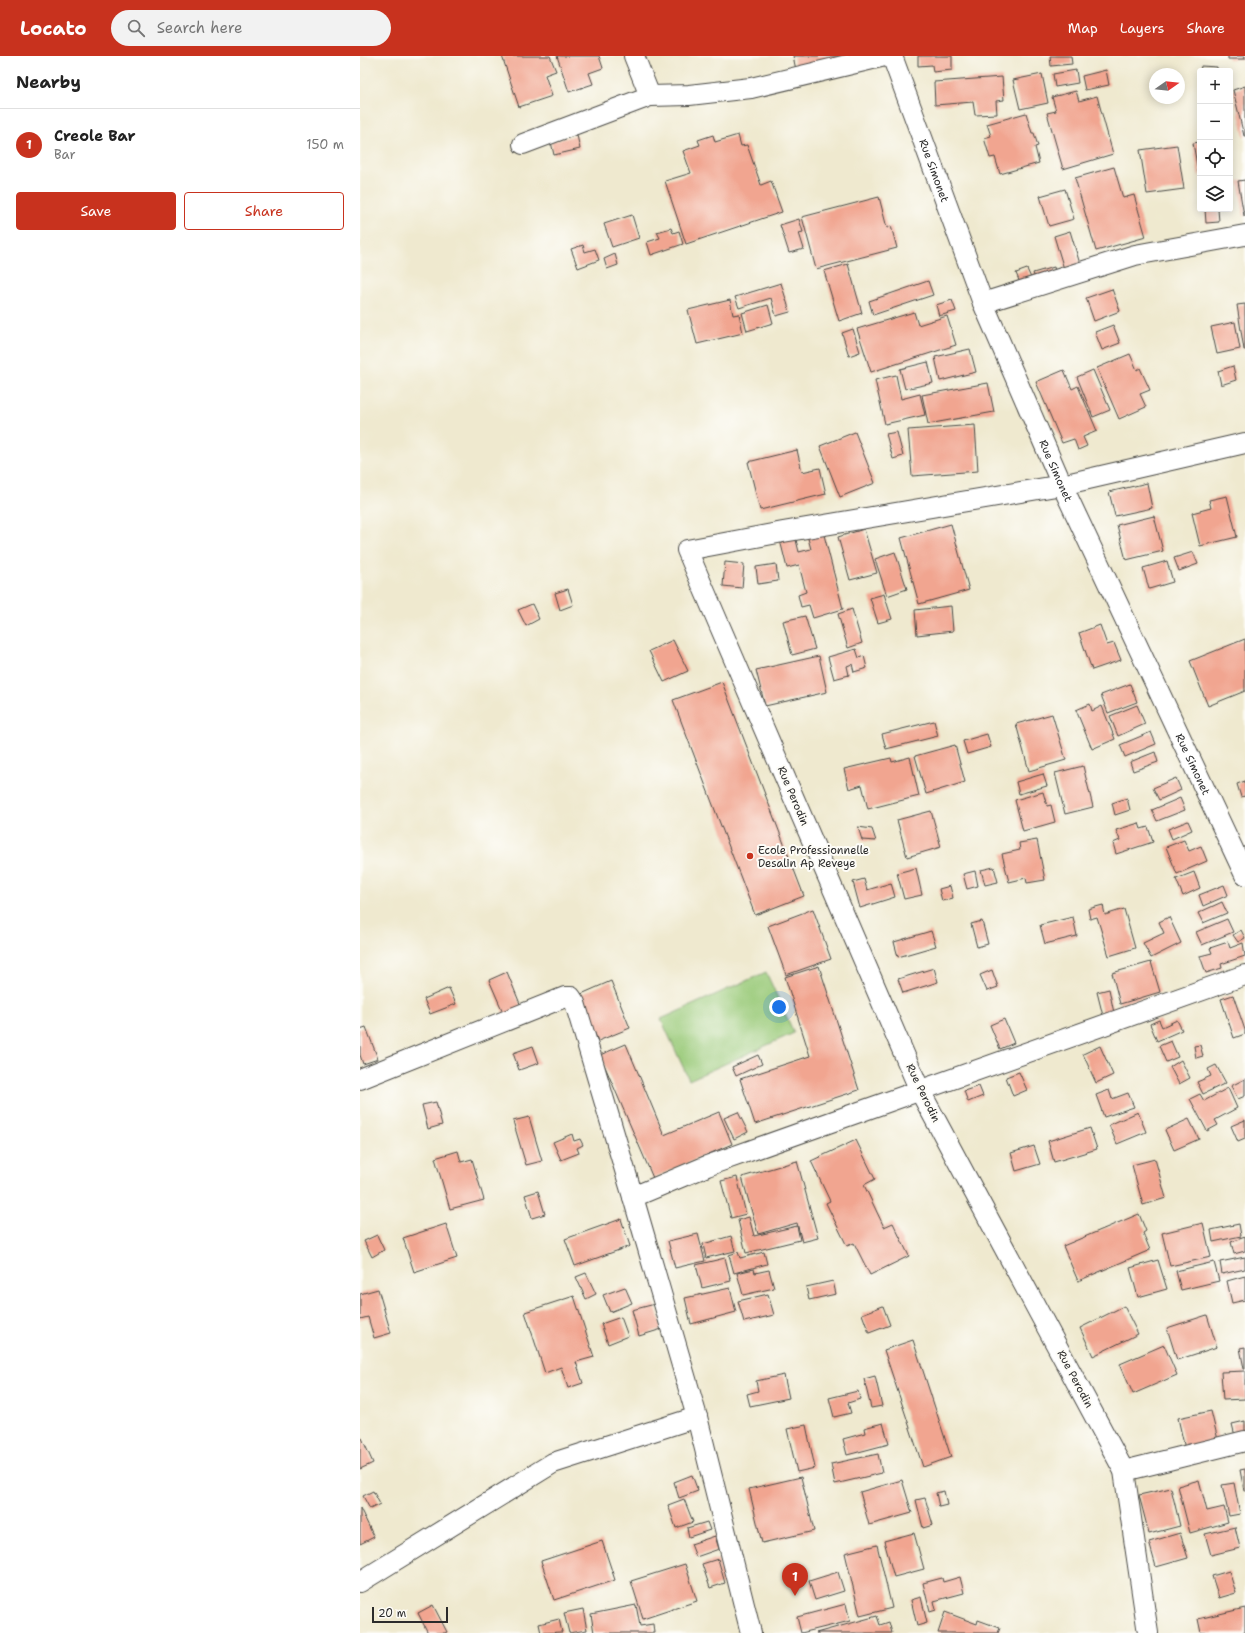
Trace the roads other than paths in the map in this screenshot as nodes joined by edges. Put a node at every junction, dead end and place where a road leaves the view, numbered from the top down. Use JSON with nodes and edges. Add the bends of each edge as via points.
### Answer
{"nodes":[{"id":1,"x":634,"y":56,"type":"edge"},
{"id":2,"x":885,"y":56,"type":"edge"},
{"id":3,"x":892,"y":56,"type":"edge"},
{"id":4,"x":650,"y":96,"type":"junction"},
{"id":5,"x":523,"y":144,"type":"dead end"},
{"id":6,"x":1245,"y":235,"type":"edge"},
{"id":7,"x":983,"y":303,"type":"junction"},
{"id":8,"x":1245,"y":443,"type":"edge"},
{"id":9,"x":1062,"y":485,"type":"junction"},
{"id":10,"x":1245,"y":875,"type":"edge"},
{"id":11,"x":1245,"y":975,"type":"edge"},
{"id":12,"x":360,"y":1079,"type":"edge"},
{"id":13,"x":920,"y":1091,"type":"junction"},
{"id":14,"x":634,"y":1197,"type":"junction"},
{"id":15,"x":697,"y":1418,"type":"junction"},
{"id":16,"x":1245,"y":1441,"type":"edge"},
{"id":17,"x":1124,"y":1471,"type":"junction"},
{"id":18,"x":360,"y":1582,"type":"edge"},
{"id":19,"x":751,"y":1633,"type":"edge"},
{"id":20,"x":1148,"y":1633,"type":"edge"}],
"edges":[{"from":1,"to":4,"type":"street"},
{"from":2,"to":4,"type":"street","via":[[751,88],[689,95]]},
{"from":3,"to":7,"type":"street","name":"Rue Simonet"},
{"from":4,"to":5,"type":"street"},
{"from":6,"to":7,"type":"street","via":[[1135,255]]},
{"from":7,"to":9,"type":"street","name":"Rue Simonet"},
{"from":8,"to":9,"type":"street"},
{"from":9,"to":10,"type":"street","name":"Rue Simonet"},
{"from":9,"to":13,"type":"street","name":"Rue Perodin","via":[[687,550]]},
{"from":11,"to":13,"type":"street"},
{"from":12,"to":14,"type":"street","via":[[565,996],[572,998]]},
{"from":13,"to":14,"type":"street","via":[[707,1166]]},
{"from":13,"to":17,"type":"street","name":"Rue Perodin"},
{"from":14,"to":15,"type":"street"},
{"from":15,"to":18,"type":"street","via":[[553,1463]]},
{"from":15,"to":19,"type":"street"},
{"from":16,"to":17,"type":"street"},
{"from":17,"to":20,"type":"street","name":"Rue Perodin"}]}
